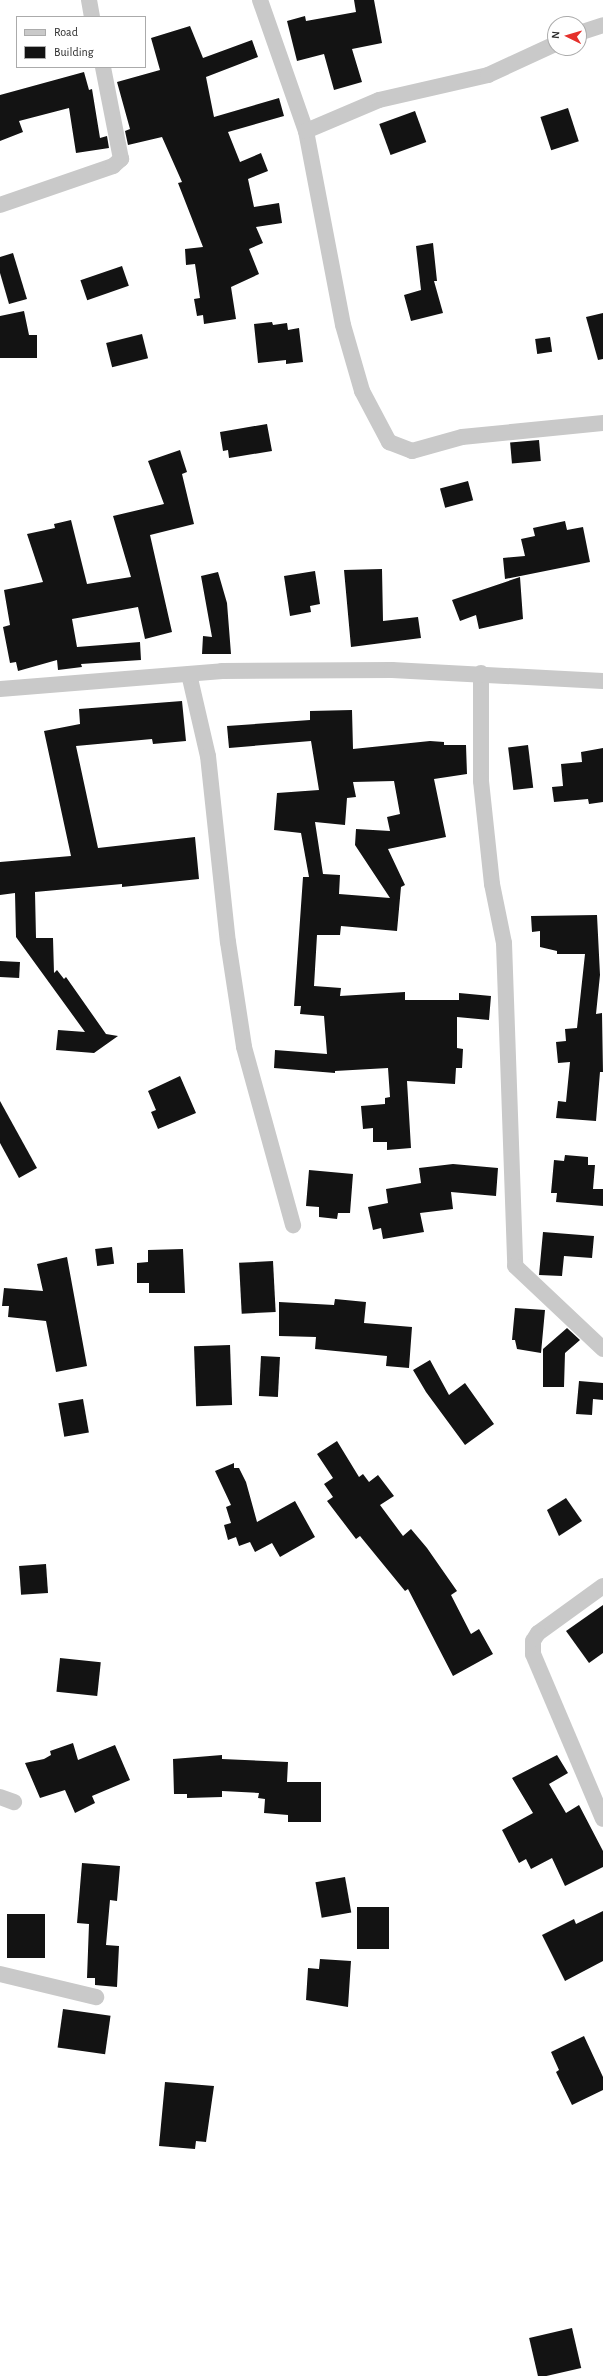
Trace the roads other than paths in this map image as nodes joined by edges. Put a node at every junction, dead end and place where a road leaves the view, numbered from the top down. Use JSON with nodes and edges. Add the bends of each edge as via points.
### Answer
{"nodes":[{"id":1,"x":89,"y":0,"type":"edge"},
{"id":2,"x":260,"y":0,"type":"edge"},
{"id":3,"x":92,"y":16,"type":"edge"},
{"id":4,"x":603,"y":25,"type":"edge"},
{"id":5,"x":587,"y":30,"type":"edge"},
{"id":6,"x":547,"y":48,"type":"edge"},
{"id":7,"x":102,"y":68,"type":"edge"},
{"id":8,"x":306,"y":131,"type":"junction"},
{"id":9,"x":0,"y":205,"type":"edge"},
{"id":10,"x":603,"y":423,"type":"edge"},
{"id":11,"x":481,"y":673,"type":"junction"},
{"id":12,"x":189,"y":674,"type":"junction"},
{"id":13,"x":603,"y":681,"type":"edge"},
{"id":14,"x":0,"y":689,"type":"edge"},
{"id":15,"x":293,"y":1225,"type":"dead end"},
{"id":16,"x":603,"y":1349,"type":"edge"},
{"id":17,"x":603,"y":1586,"type":"edge"},
{"id":18,"x":603,"y":1819,"type":"edge"},
{"id":19,"x":0,"y":1974,"type":"edge"},
{"id":20,"x":96,"y":1997,"type":"dead end"}],
"edges":[{"from":1,"to":3,"type":"street"},
{"from":2,"to":8,"type":"street"},
{"from":4,"to":5,"type":"street"},
{"from":6,"to":8,"type":"street","via":[[488,75],[379,100]]},
{"from":7,"to":9,"type":"street","via":[[121,159],[113,166]]},
{"from":8,"to":10,"type":"street","via":[[343,325],[362,391],[389,442],[412,451],[462,437]]},
{"from":11,"to":12,"type":"street","via":[[392,670]]},
{"from":11,"to":13,"type":"street"},
{"from":11,"to":16,"type":"street","via":[[481,781],[492,884],[504,943],[515,1266]]},
{"from":12,"to":14,"type":"street"},
{"from":12,"to":15,"type":"street","via":[[208,756],[228,942],[244,1048]]},
{"from":17,"to":18,"type":"street","via":[[538,1633],[533,1641],[533,1654]]},
{"from":19,"to":20,"type":"street"}]}
